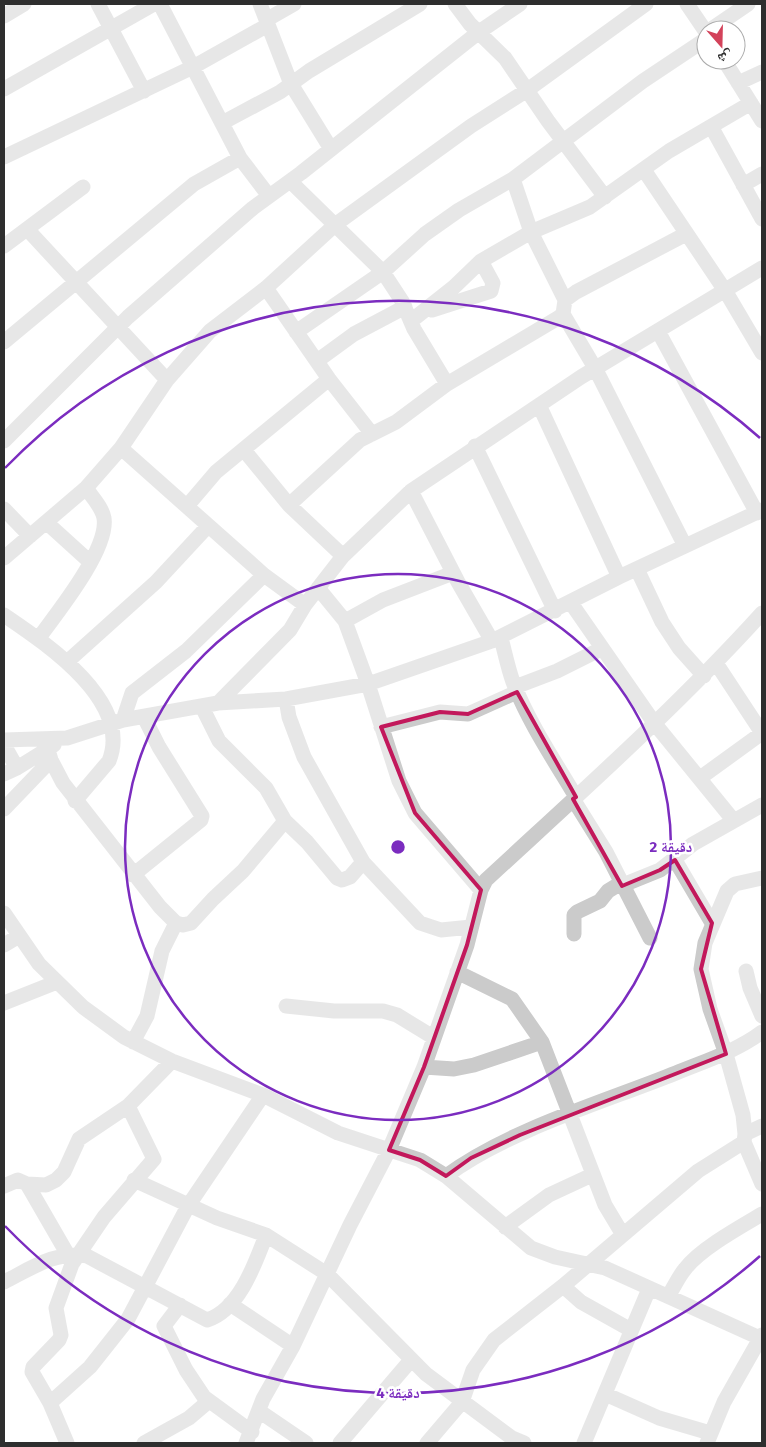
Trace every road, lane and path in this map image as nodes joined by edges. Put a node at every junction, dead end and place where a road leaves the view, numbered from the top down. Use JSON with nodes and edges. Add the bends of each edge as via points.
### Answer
{"nodes":[{"id":1,"x":24,"y":4,"type":"edge"},
{"id":2,"x":98,"y":4,"type":"edge"},
{"id":3,"x":154,"y":4,"type":"edge"},
{"id":4,"x":160,"y":4,"type":"edge"},
{"id":5,"x":260,"y":4,"type":"edge"},
{"id":6,"x":294,"y":4,"type":"edge"},
{"id":7,"x":420,"y":4,"type":"edge"},
{"id":8,"x":455,"y":4,"type":"edge"},
{"id":9,"x":520,"y":4,"type":"edge"},
{"id":10,"x":646,"y":4,"type":"edge"},
{"id":11,"x":687,"y":4,"type":"edge"},
{"id":12,"x":748,"y":4,"type":"edge"},
{"id":13,"x":4,"y":16,"type":"edge"},
{"id":14,"x":698,"y":20,"type":"edge"},
{"id":15,"x":725,"y":20,"type":"edge"},
{"id":16,"x":267,"y":23,"type":"junction"},
{"id":17,"x":112,"y":27,"type":"junction"},
{"id":18,"x":479,"y":32,"type":"junction"},
{"id":19,"x":696,"y":46,"type":"edge"},
{"id":20,"x":193,"y":67,"type":"junction"},
{"id":21,"x":730,"y":70,"type":"edge"},
{"id":22,"x":762,"y":72,"type":"edge"},
{"id":23,"x":738,"y":83,"type":"junction"},
{"id":24,"x":291,"y":84,"type":"junction"},
{"id":25,"x":4,"y":89,"type":"edge"},
{"id":26,"x":144,"y":91,"type":"junction"},
{"id":27,"x":526,"y":91,"type":"junction"},
{"id":28,"x":751,"y":104,"type":"junction"},
{"id":29,"x":762,"y":121,"type":"edge"},
{"id":30,"x":222,"y":123,"type":"junction"},
{"id":31,"x":712,"y":128,"type":"junction"},
{"id":32,"x":564,"y":140,"type":"junction"},
{"id":33,"x":331,"y":149,"type":"junction"},
{"id":34,"x":4,"y":157,"type":"edge"},
{"id":35,"x":240,"y":158,"type":"junction"},
{"id":36,"x":644,"y":170,"type":"junction"},
{"id":37,"x":762,"y":174,"type":"edge"},
{"id":38,"x":513,"y":179,"type":"junction"},
{"id":39,"x":290,"y":181,"type":"junction"},
{"id":40,"x":744,"y":185,"type":"junction"},
{"id":41,"x":82,"y":187,"type":"dead end"},
{"id":42,"x":269,"y":196,"type":"junction"},
{"id":43,"x":605,"y":197,"type":"junction"},
{"id":44,"x":762,"y":219,"type":"edge"},
{"id":45,"x":336,"y":224,"type":"junction"},
{"id":46,"x":26,"y":229,"type":"junction"},
{"id":47,"x":531,"y":232,"type":"junction"},
{"id":48,"x":686,"y":234,"type":"junction"},
{"id":49,"x":4,"y":246,"type":"edge"},
{"id":50,"x":481,"y":261,"type":"junction"},
{"id":51,"x":762,"y":268,"type":"edge"},
{"id":52,"x":383,"y":272,"type":"junction"},
{"id":53,"x":77,"y":282,"type":"junction"},
{"id":54,"x":266,"y":288,"type":"junction"},
{"id":55,"x":726,"y":292,"type":"junction"},
{"id":56,"x":564,"y":307,"type":"junction"},
{"id":57,"x":412,"y":314,"type":"junction"},
{"id":58,"x":118,"y":328,"type":"junction"},
{"id":59,"x":658,"y":331,"type":"junction"},
{"id":60,"x":296,"y":332,"type":"junction"},
{"id":61,"x":4,"y":342,"type":"edge"},
{"id":62,"x":762,"y":353,"type":"edge"},
{"id":63,"x":317,"y":361,"type":"junction"},
{"id":64,"x":595,"y":368,"type":"junction"},
{"id":65,"x":329,"y":379,"type":"junction"},
{"id":66,"x":167,"y":380,"type":"junction"},
{"id":67,"x":447,"y":384,"type":"junction"},
{"id":68,"x":538,"y":405,"type":"junction"},
{"id":69,"x":372,"y":434,"type":"junction"},
{"id":70,"x":4,"y":441,"type":"edge"},
{"id":71,"x":476,"y":446,"type":"junction"},
{"id":72,"x":121,"y":448,"type":"junction"},
{"id":73,"x":244,"y":450,"type":"junction"},
{"id":74,"x":86,"y":488,"type":"junction"},
{"id":75,"x":411,"y":491,"type":"junction"},
{"id":76,"x":289,"y":505,"type":"junction"},
{"id":77,"x":187,"y":506,"type":"junction"},
{"id":78,"x":4,"y":509,"type":"edge"},
{"id":79,"x":759,"y":511,"type":"edge"},
{"id":80,"x":47,"y":523,"type":"junction"},
{"id":81,"x":208,"y":526,"type":"junction"},
{"id":82,"x":30,"y":536,"type":"junction"},
{"id":83,"x":684,"y":546,"type":"junction"},
{"id":84,"x":343,"y":556,"type":"junction"},
{"id":85,"x":4,"y":558,"type":"edge"},
{"id":86,"x":90,"y":562,"type":"junction"},
{"id":87,"x":637,"y":569,"type":"junction"},
{"id":88,"x":453,"y":573,"type":"junction"},
{"id":89,"x":264,"y":575,"type":"junction"},
{"id":90,"x":618,"y":577,"type":"junction"},
{"id":91,"x":318,"y":588,"type":"junction"},
{"id":92,"x":571,"y":603,"type":"junction"},
{"id":93,"x":305,"y":605,"type":"junction"},
{"id":94,"x":556,"y":611,"type":"junction"},
{"id":95,"x":762,"y":613,"type":"edge"},
{"id":96,"x":4,"y":615,"type":"edge"},
{"id":97,"x":345,"y":621,"type":"junction"},
{"id":98,"x":38,"y":639,"type":"junction"},
{"id":99,"x":497,"y":640,"type":"junction"},
{"id":100,"x":601,"y":649,"type":"junction"},
{"id":101,"x":68,"y":662,"type":"junction"},
{"id":102,"x":716,"y":663,"type":"junction"},
{"id":103,"x":704,"y":676,"type":"junction"},
{"id":104,"x":368,"y":684,"type":"junction"},
{"id":105,"x":516,"y":689,"type":"junction"},
{"id":106,"x":286,"y":699,"type":"junction"},
{"id":107,"x":218,"y":703,"type":"junction"},
{"id":108,"x":202,"y":707,"type":"junction"},
{"id":109,"x":144,"y":717,"type":"junction"},
{"id":110,"x":117,"y":721,"type":"junction"},
{"id":111,"x":655,"y":724,"type":"junction"},
{"id":112,"x":381,"y":727,"type":"junction"},
{"id":113,"x":762,"y":733,"type":"edge"},
{"id":114,"x":4,"y":740,"type":"edge"},
{"id":115,"x":4,"y":745,"type":"edge"},
{"id":116,"x":48,"y":749,"type":"junction"},
{"id":117,"x":10,"y":771,"type":"edge"},
{"id":118,"x":700,"y":778,"type":"junction"},
{"id":119,"x":575,"y":798,"type":"junction"},
{"id":120,"x":76,"y":800,"type":"junction"},
{"id":121,"x":762,"y":805,"type":"edge"},
{"id":122,"x":4,"y":809,"type":"edge"},
{"id":123,"x":285,"y":821,"type":"junction"},
{"id":124,"x":734,"y":821,"type":"junction"},
{"id":125,"x":675,"y":860,"type":"junction"},
{"id":126,"x":363,"y":862,"type":"junction"},
{"id":127,"x":134,"y":875,"type":"junction"},
{"id":128,"x":762,"y":878,"type":"edge"},
{"id":129,"x":622,"y":884,"type":"junction"},
{"id":130,"x":481,"y":890,"type":"junction"},
{"id":131,"x":4,"y":913,"type":"edge"},
{"id":132,"x":176,"y":923,"type":"junction"},
{"id":133,"x":712,"y":923,"type":"junction"},
{"id":134,"x":471,"y":927,"type":"junction"},
{"id":135,"x":574,"y":934,"type":"dead end"},
{"id":136,"x":19,"y":936,"type":"junction"},
{"id":137,"x":650,"y":938,"type":"dead end"},
{"id":138,"x":4,"y":945,"type":"edge"},
{"id":139,"x":746,"y":971,"type":"dead end"},
{"id":140,"x":457,"y":972,"type":"junction"},
{"id":141,"x":57,"y":982,"type":"junction"},
{"id":142,"x":4,"y":1003,"type":"edge"},
{"id":143,"x":286,"y":1006,"type":"dead end"},
{"id":144,"x":762,"y":1016,"type":"edge"},
{"id":145,"x":762,"y":1032,"type":"edge"},
{"id":146,"x":433,"y":1037,"type":"junction"},
{"id":147,"x":133,"y":1042,"type":"junction"},
{"id":148,"x":542,"y":1042,"type":"junction"},
{"id":149,"x":726,"y":1054,"type":"junction"},
{"id":150,"x":172,"y":1062,"type":"junction"},
{"id":151,"x":424,"y":1068,"type":"junction"},
{"id":152,"x":263,"y":1095,"type":"junction"},
{"id":153,"x":128,"y":1106,"type":"junction"},
{"id":154,"x":569,"y":1114,"type":"junction"},
{"id":155,"x":762,"y":1126,"type":"edge"},
{"id":156,"x":745,"y":1138,"type":"junction"},
{"id":157,"x":389,"y":1150,"type":"junction"},
{"id":158,"x":446,"y":1176,"type":"junction"},
{"id":159,"x":592,"y":1176,"type":"junction"},
{"id":160,"x":134,"y":1180,"type":"junction"},
{"id":161,"x":27,"y":1184,"type":"junction"},
{"id":162,"x":762,"y":1184,"type":"edge"},
{"id":163,"x":4,"y":1186,"type":"edge"},
{"id":164,"x":188,"y":1206,"type":"junction"},
{"id":165,"x":762,"y":1214,"type":"edge"},
{"id":166,"x":505,"y":1227,"type":"junction"},
{"id":167,"x":266,"y":1235,"type":"junction"},
{"id":168,"x":623,"y":1235,"type":"junction"},
{"id":169,"x":73,"y":1255,"type":"junction"},
{"id":170,"x":587,"y":1264,"type":"junction"},
{"id":171,"x":327,"y":1274,"type":"junction"},
{"id":172,"x":4,"y":1282,"type":"edge"},
{"id":173,"x":144,"y":1286,"type":"junction"},
{"id":174,"x":563,"y":1286,"type":"junction"},
{"id":175,"x":649,"y":1289,"type":"junction"},
{"id":176,"x":668,"y":1296,"type":"junction"},
{"id":177,"x":230,"y":1304,"type":"junction"},
{"id":178,"x":180,"y":1305,"type":"junction"},
{"id":179,"x":632,"y":1330,"type":"junction"},
{"id":180,"x":762,"y":1337,"type":"edge"},
{"id":181,"x":293,"y":1346,"type":"junction"},
{"id":182,"x":410,"y":1360,"type":"junction"},
{"id":183,"x":605,"y":1394,"type":"junction"},
{"id":184,"x":209,"y":1401,"type":"junction"},
{"id":185,"x":462,"y":1402,"type":"junction"},
{"id":186,"x":50,"y":1403,"type":"junction"},
{"id":187,"x":259,"y":1411,"type":"junction"},
{"id":188,"x":249,"y":1438,"type":"edge"},
{"id":189,"x":709,"y":1438,"type":"edge"},
{"id":190,"x":515,"y":1441,"type":"edge"},
{"id":191,"x":67,"y":1443,"type":"edge"},
{"id":192,"x":144,"y":1443,"type":"edge"},
{"id":193,"x":306,"y":1443,"type":"edge"},
{"id":194,"x":340,"y":1443,"type":"edge"},
{"id":195,"x":427,"y":1443,"type":"edge"},
{"id":196,"x":584,"y":1443,"type":"edge"}],
"edges":[{"from":1,"to":13,"type":"street"},
{"from":2,"to":17,"type":"street"},
{"from":3,"to":17,"type":"street"},
{"from":4,"to":20,"type":"street"},
{"from":5,"to":16,"type":"street"},
{"from":6,"to":16,"type":"street"},
{"from":7,"to":24,"type":"street"},
{"from":8,"to":18,"type":"street"},
{"from":9,"to":18,"type":"street"},
{"from":10,"to":27,"type":"street"},
{"from":11,"to":14,"type":"street"},
{"from":12,"to":15,"type":"street"},
{"from":16,"to":20,"type":"street"},
{"from":16,"to":24,"type":"street"},
{"from":17,"to":25,"type":"street"},
{"from":17,"to":26,"type":"street"},
{"from":18,"to":27,"type":"street","via":[[505,58]]},
{"from":18,"to":33,"type":"street"},
{"from":19,"to":32,"type":"street"},
{"from":20,"to":26,"type":"street"},
{"from":20,"to":30,"type":"street"},
{"from":21,"to":23,"type":"street"},
{"from":22,"to":23,"type":"street"},
{"from":23,"to":28,"type":"street"},
{"from":24,"to":30,"type":"street"},
{"from":24,"to":33,"type":"street"},
{"from":26,"to":34,"type":"street"},
{"from":27,"to":32,"type":"street"},
{"from":27,"to":45,"type":"street","via":[[471,126]]},
{"from":28,"to":29,"type":"street"},
{"from":28,"to":31,"type":"street"},
{"from":30,"to":35,"type":"street"},
{"from":31,"to":36,"type":"street","via":[[670,151]]},
{"from":31,"to":40,"type":"street"},
{"from":32,"to":38,"type":"street"},
{"from":32,"to":43,"type":"street"},
{"from":33,"to":39,"type":"street"},
{"from":35,"to":42,"type":"street"},
{"from":35,"to":53,"type":"street","via":[[194,184]]},
{"from":36,"to":43,"type":"street"},
{"from":36,"to":48,"type":"street"},
{"from":37,"to":40,"type":"street"},
{"from":38,"to":47,"type":"street"},
{"from":38,"to":52,"type":"street","via":[[425,234]]},
{"from":39,"to":42,"type":"street"},
{"from":39,"to":45,"type":"street"},
{"from":40,"to":44,"type":"street"},
{"from":41,"to":46,"type":"street"},
{"from":42,"to":58,"type":"street"},
{"from":43,"to":47,"type":"street","via":[[590,207]]},
{"from":45,"to":52,"type":"street"},
{"from":45,"to":54,"type":"street"},
{"from":46,"to":49,"type":"street"},
{"from":46,"to":53,"type":"street"},
{"from":47,"to":50,"type":"street"},
{"from":47,"to":56,"type":"street"},
{"from":48,"to":55,"type":"street"},
{"from":48,"to":56,"type":"street","via":[[587,285]]},
{"from":50,"to":57,"type":"street"},
{"from":50,"to":57,"type":"street","via":[[493,283],[491,290]]},
{"from":51,"to":55,"type":"street"},
{"from":52,"to":57,"type":"street"},
{"from":52,"to":60,"type":"street"},
{"from":53,"to":58,"type":"street"},
{"from":53,"to":61,"type":"street"},
{"from":54,"to":60,"type":"street"},
{"from":54,"to":66,"type":"street","via":[[210,331]]},
{"from":55,"to":59,"type":"street"},
{"from":55,"to":62,"type":"street"},
{"from":56,"to":64,"type":"street"},
{"from":56,"to":67,"type":"street"},
{"from":57,"to":63,"type":"street","via":[[354,334]]},
{"from":57,"to":67,"type":"street"},
{"from":58,"to":66,"type":"street"},
{"from":58,"to":70,"type":"street"},
{"from":59,"to":64,"type":"street"},
{"from":59,"to":79,"type":"street"},
{"from":60,"to":63,"type":"street"},
{"from":63,"to":65,"type":"street"},
{"from":64,"to":68,"type":"street"},
{"from":64,"to":83,"type":"street"},
{"from":65,"to":69,"type":"street"},
{"from":65,"to":73,"type":"street"},
{"from":66,"to":72,"type":"street"},
{"from":67,"to":69,"type":"street","via":[[396,422]]},
{"from":68,"to":71,"type":"street"},
{"from":68,"to":90,"type":"street"},
{"from":69,"to":76,"type":"street","via":[[352,446]]},
{"from":71,"to":75,"type":"street"},
{"from":71,"to":94,"type":"street"},
{"from":72,"to":74,"type":"street"},
{"from":72,"to":77,"type":"street"},
{"from":73,"to":76,"type":"street"},
{"from":73,"to":77,"type":"street","via":[[216,472]]},
{"from":74,"to":80,"type":"street"},
{"from":74,"to":86,"type":"street","via":[[103,512],[104,520],[104,531]]},
{"from":75,"to":84,"type":"street"},
{"from":75,"to":88,"type":"street"},
{"from":76,"to":84,"type":"street"},
{"from":77,"to":81,"type":"street"},
{"from":78,"to":82,"type":"street"},
{"from":79,"to":83,"type":"street"},
{"from":80,"to":82,"type":"street"},
{"from":80,"to":86,"type":"street"},
{"from":81,"to":89,"type":"street"},
{"from":81,"to":101,"type":"street","via":[[156,582]]},
{"from":82,"to":85,"type":"street"},
{"from":83,"to":87,"type":"street"},
{"from":84,"to":91,"type":"street"},
{"from":86,"to":98,"type":"street"},
{"from":87,"to":90,"type":"street"},
{"from":87,"to":103,"type":"street","via":[[662,622],[679,648]]},
{"from":88,"to":97,"type":"street","via":[[383,600]]},
{"from":88,"to":99,"type":"street"},
{"from":89,"to":93,"type":"street"},
{"from":89,"to":110,"type":"street","via":[[186,651],[132,693]]},
{"from":90,"to":92,"type":"street"},
{"from":91,"to":93,"type":"street"},
{"from":91,"to":97,"type":"street"},
{"from":92,"to":94,"type":"street"},
{"from":92,"to":100,"type":"street"},
{"from":93,"to":107,"type":"street","via":[[290,630]]},
{"from":94,"to":99,"type":"street"},
{"from":95,"to":102,"type":"street"},
{"from":96,"to":98,"type":"street"},
{"from":97,"to":104,"type":"street"},
{"from":98,"to":101,"type":"street"},
{"from":99,"to":104,"type":"street"},
{"from":99,"to":105,"type":"street"},
{"from":100,"to":105,"type":"street"},
{"from":100,"to":111,"type":"street"},
{"from":101,"to":110,"type":"street"},
{"from":102,"to":103,"type":"street"},
{"from":102,"to":113,"type":"street"},
{"from":103,"to":111,"type":"street"},
{"from":104,"to":106,"type":"street"},
{"from":104,"to":112,"type":"street"},
{"from":105,"to":112,"type":"street","via":[[468,714],[440,712]]},
{"from":105,"to":119,"type":"street"},
{"from":106,"to":107,"type":"street"},
{"from":106,"to":126,"type":"street","via":[[289,718],[304,758]]},
{"from":107,"to":108,"type":"street"},
{"from":108,"to":109,"type":"street"},
{"from":108,"to":123,"type":"street","via":[[219,740],[266,788]]},
{"from":109,"to":110,"type":"street"},
{"from":109,"to":127,"type":"street","via":[[158,747],[202,816]]},
{"from":110,"to":116,"type":"street","via":[[66,738]]},
{"from":110,"to":120,"type":"street","via":[[109,761]]},
{"from":111,"to":118,"type":"street"},
{"from":111,"to":119,"type":"street"},
{"from":112,"to":130,"type":"street","via":[[399,781],[414,813]]},
{"from":113,"to":118,"type":"street"},
{"from":114,"to":116,"type":"street"},
{"from":115,"to":117,"type":"street"},
{"from":116,"to":117,"type":"street"},
{"from":116,"to":120,"type":"street"},
{"from":116,"to":122,"type":"street"},
{"from":118,"to":124,"type":"street"},
{"from":119,"to":129,"type":"street"},
{"from":119,"to":130,"type":"street","via":[[486,880]]},
{"from":120,"to":127,"type":"street"},
{"from":121,"to":124,"type":"street"},
{"from":123,"to":126,"type":"street","via":[[337,878],[350,877]]},
{"from":123,"to":132,"type":"street","via":[[244,871],[191,923]]},
{"from":124,"to":125,"type":"street","via":[[693,844]]},
{"from":125,"to":129,"type":"street","via":[[660,870]]},
{"from":125,"to":133,"type":"street"},
{"from":126,"to":134,"type":"street","via":[[420,923],[441,930]]},
{"from":127,"to":132,"type":"street"},
{"from":128,"to":133,"type":"street","via":[[736,884],[727,891]]},
{"from":129,"to":135,"type":"street","via":[[574,915]]},
{"from":129,"to":137,"type":"street"},
{"from":130,"to":134,"type":"street"},
{"from":131,"to":136,"type":"street"},
{"from":132,"to":147,"type":"street","via":[[162,951],[147,1016]]},
{"from":133,"to":149,"type":"street","via":[[701,969],[710,1009]]},
{"from":134,"to":140,"type":"street"},
{"from":136,"to":138,"type":"street"},
{"from":136,"to":141,"type":"street"},
{"from":139,"to":144,"type":"street"},
{"from":140,"to":146,"type":"street"},
{"from":140,"to":148,"type":"street","via":[[512,999]]},
{"from":141,"to":142,"type":"street"},
{"from":141,"to":147,"type":"street","via":[[82,1006]]},
{"from":143,"to":146,"type":"street","via":[[334,1011],[384,1011],[398,1015]]},
{"from":145,"to":149,"type":"street"},
{"from":146,"to":151,"type":"street"},
{"from":147,"to":150,"type":"street"},
{"from":148,"to":151,"type":"street","via":[[474,1065],[454,1069]]},
{"from":148,"to":154,"type":"street"},
{"from":149,"to":154,"type":"street"},
{"from":149,"to":156,"type":"street"},
{"from":150,"to":152,"type":"street"},
{"from":150,"to":153,"type":"street"},
{"from":151,"to":157,"type":"street"},
{"from":152,"to":157,"type":"street","via":[[338,1133]]},
{"from":152,"to":164,"type":"street"},
{"from":153,"to":160,"type":"street","via":[[154,1159]]},
{"from":153,"to":161,"type":"street","via":[[79,1139],[64,1172],[56,1180],[46,1185]]},
{"from":154,"to":158,"type":"street","via":[[471,1158]]},
{"from":154,"to":159,"type":"street"},
{"from":155,"to":156,"type":"street"},
{"from":156,"to":162,"type":"street"},
{"from":156,"to":168,"type":"street","via":[[698,1171]]},
{"from":157,"to":158,"type":"street","via":[[420,1160]]},
{"from":157,"to":171,"type":"street"},
{"from":158,"to":166,"type":"street"},
{"from":159,"to":166,"type":"street","via":[[549,1195]]},
{"from":159,"to":168,"type":"street"},
{"from":160,"to":164,"type":"street"},
{"from":160,"to":169,"type":"street"},
{"from":161,"to":163,"type":"street","via":[[18,1180]]},
{"from":161,"to":169,"type":"street"},
{"from":164,"to":167,"type":"street"},
{"from":164,"to":173,"type":"street"},
{"from":165,"to":176,"type":"street","via":[[716,1242],[692,1262]]},
{"from":166,"to":170,"type":"street","via":[[531,1248]]},
{"from":167,"to":171,"type":"street"},
{"from":167,"to":177,"type":"street","via":[[253,1271]]},
{"from":168,"to":170,"type":"street"},
{"from":169,"to":172,"type":"street","via":[[53,1258]]},
{"from":169,"to":173,"type":"street","via":[[92,1258]]},
{"from":169,"to":186,"type":"street","via":[[56,1308],[61,1335],[33,1366],[32,1372]]},
{"from":170,"to":174,"type":"street"},
{"from":170,"to":175,"type":"street","via":[[605,1268]]},
{"from":171,"to":181,"type":"street"},
{"from":171,"to":182,"type":"street"},
{"from":173,"to":178,"type":"street"},
{"from":173,"to":186,"type":"street","via":[[128,1319],[90,1367]]},
{"from":174,"to":179,"type":"street","via":[[581,1302]]},
{"from":174,"to":185,"type":"street","via":[[488,1347],[473,1370]]},
{"from":175,"to":176,"type":"street"},
{"from":175,"to":179,"type":"street"},
{"from":176,"to":180,"type":"street"},
{"from":177,"to":178,"type":"street","via":[[207,1320]]},
{"from":177,"to":181,"type":"street"},
{"from":178,"to":184,"type":"street","via":[[164,1328],[186,1370]]},
{"from":179,"to":183,"type":"street"},
{"from":180,"to":189,"type":"street","via":[[724,1402]]},
{"from":181,"to":187,"type":"street"},
{"from":182,"to":185,"type":"street"},
{"from":182,"to":194,"type":"street"},
{"from":183,"to":189,"type":"street"},
{"from":183,"to":196,"type":"street"},
{"from":184,"to":188,"type":"street"},
{"from":184,"to":192,"type":"street","via":[[188,1418]]},
{"from":185,"to":190,"type":"street"},
{"from":185,"to":195,"type":"street"},
{"from":186,"to":191,"type":"street"},
{"from":187,"to":188,"type":"street"},
{"from":187,"to":193,"type":"street"}]}
